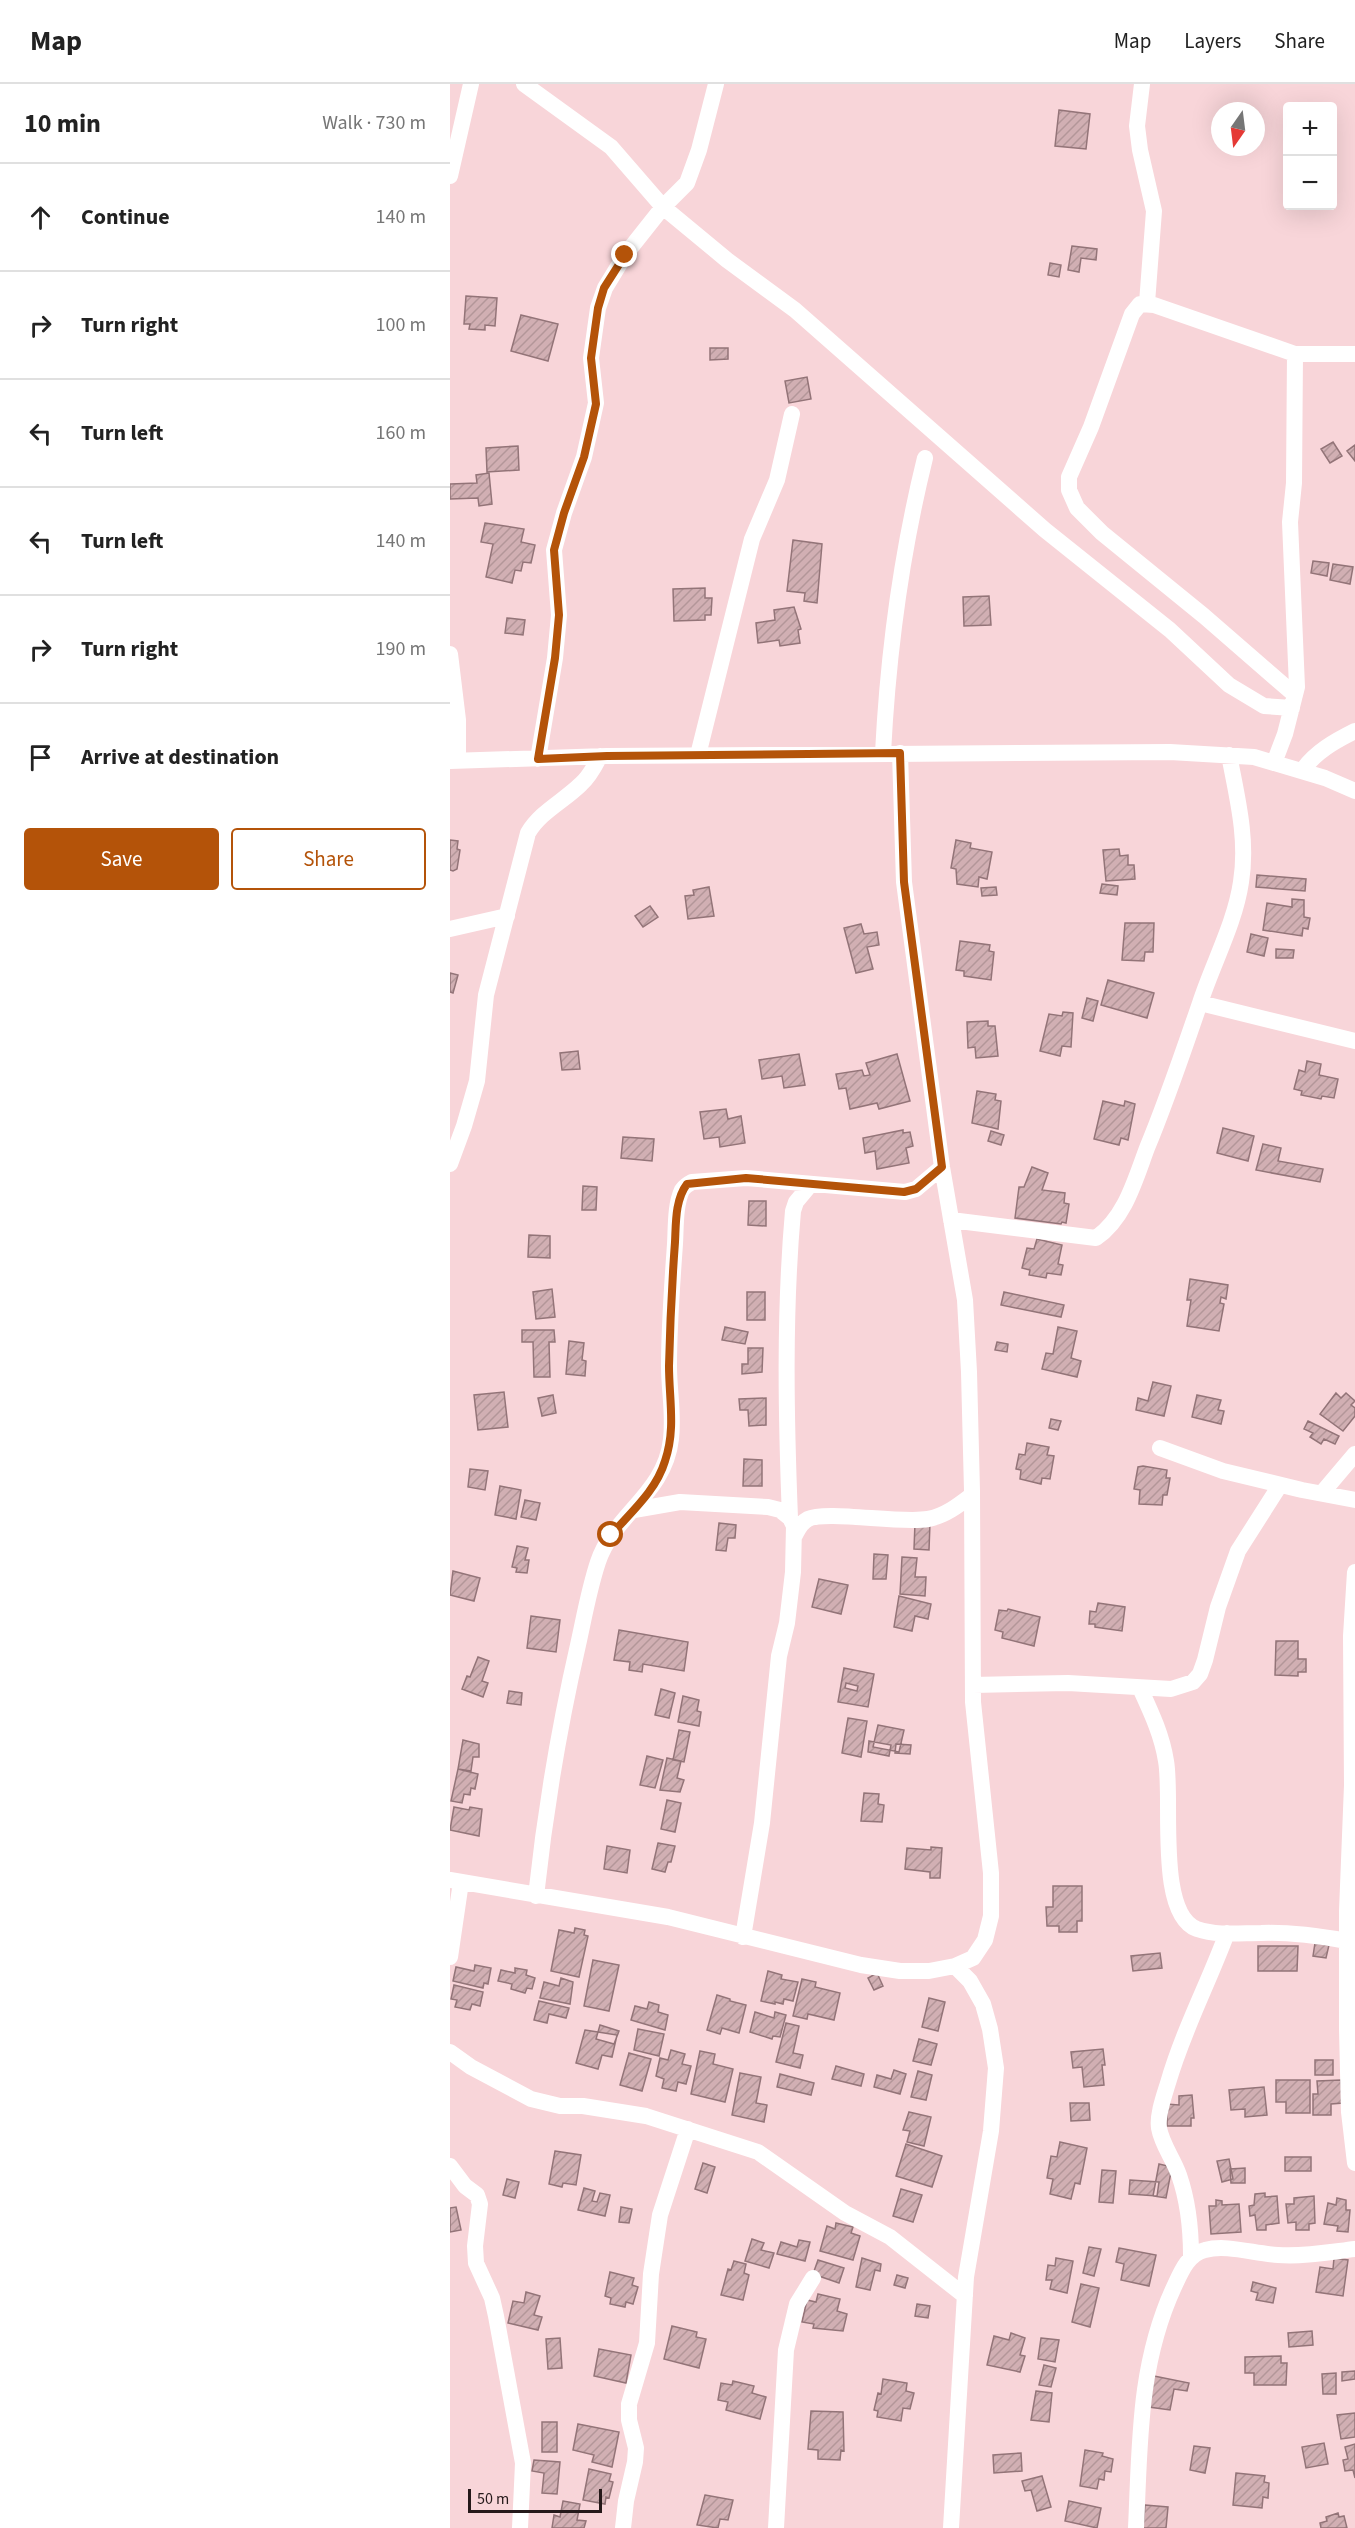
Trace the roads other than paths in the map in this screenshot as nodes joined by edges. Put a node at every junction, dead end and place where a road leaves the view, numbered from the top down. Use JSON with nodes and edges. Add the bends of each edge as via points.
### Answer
{"nodes":[{"id":1,"x":471,"y":84,"type":"edge"},
{"id":2,"x":524,"y":84,"type":"edge"},
{"id":3,"x":716,"y":84,"type":"edge"},
{"id":4,"x":1142,"y":84,"type":"edge"},
{"id":5,"x":450,"y":176,"type":"edge"},
{"id":6,"x":663,"y":207,"type":"junction"},
{"id":7,"x":1147,"y":303,"type":"junction"},
{"id":8,"x":1295,"y":354,"type":"junction"},
{"id":9,"x":1355,"y":354,"type":"edge"},
{"id":10,"x":792,"y":414,"type":"dead end"},
{"id":11,"x":925,"y":458,"type":"dead end"},
{"id":12,"x":450,"y":654,"type":"edge"},
{"id":13,"x":1293,"y":702,"type":"junction"},
{"id":14,"x":1355,"y":731,"type":"edge"},
{"id":15,"x":883,"y":753,"type":"junction"},
{"id":16,"x":900,"y":753,"type":"junction"},
{"id":17,"x":698,"y":755,"type":"junction"},
{"id":18,"x":1229,"y":755,"type":"junction"},
{"id":19,"x":600,"y":756,"type":"junction"},
{"id":20,"x":538,"y":759,"type":"junction"},
{"id":21,"x":454,"y":761,"type":"edge"},
{"id":22,"x":1274,"y":763,"type":"junction"},
{"id":23,"x":1302,"y":771,"type":"junction"},
{"id":24,"x":1355,"y":791,"type":"edge"},
{"id":25,"x":507,"y":916,"type":"junction"},
{"id":26,"x":450,"y":929,"type":"edge"},
{"id":27,"x":1200,"y":1003,"type":"junction"},
{"id":28,"x":1355,"y":1041,"type":"edge"},
{"id":29,"x":450,"y":1164,"type":"edge"},
{"id":30,"x":942,"y":1167,"type":"junction"},
{"id":31,"x":811,"y":1184,"type":"junction"},
{"id":32,"x":951,"y":1220,"type":"junction"},
{"id":33,"x":1160,"y":1448,"type":"dead end"},
{"id":34,"x":1355,"y":1454,"type":"edge"},
{"id":35,"x":1280,"y":1485,"type":"junction"},
{"id":36,"x":1322,"y":1493,"type":"junction"},
{"id":37,"x":972,"y":1495,"type":"junction"},
{"id":38,"x":1355,"y":1500,"type":"edge"},
{"id":39,"x":634,"y":1510,"type":"junction"},
{"id":40,"x":790,"y":1518,"type":"junction"},
{"id":41,"x":794,"y":1537,"type":"junction"},
{"id":42,"x":1355,"y":1572,"type":"edge"},
{"id":43,"x":973,"y":1685,"type":"junction"},
{"id":44,"x":1140,"y":1688,"type":"junction"},
{"id":45,"x":455,"y":1881,"type":"edge"},
{"id":46,"x":536,"y":1896,"type":"junction"},
{"id":47,"x":1227,"y":1934,"type":"junction"},
{"id":48,"x":742,"y":1936,"type":"junction"},
{"id":49,"x":1347,"y":1941,"type":"junction"},
{"id":50,"x":450,"y":1957,"type":"edge"},
{"id":51,"x":955,"y":1966,"type":"junction"},
{"id":52,"x":450,"y":2052,"type":"edge"},
{"id":53,"x":688,"y":2129,"type":"junction"},
{"id":54,"x":1355,"y":2163,"type":"edge"},
{"id":55,"x":450,"y":2166,"type":"edge"},
{"id":56,"x":1355,"y":2249,"type":"edge"},
{"id":57,"x":1191,"y":2256,"type":"junction"},
{"id":58,"x":813,"y":2278,"type":"dead end"},
{"id":59,"x":965,"y":2296,"type":"junction"},
{"id":60,"x":520,"y":2528,"type":"edge"},
{"id":61,"x":623,"y":2528,"type":"edge"},
{"id":62,"x":776,"y":2528,"type":"edge"},
{"id":63,"x":951,"y":2528,"type":"edge"},
{"id":64,"x":1136,"y":2528,"type":"edge"}],
"edges":[{"from":1,"to":5,"type":"street"},
{"from":2,"to":6,"type":"street","via":[[611,147]]},
{"from":3,"to":6,"type":"street","via":[[693,172],[678,195]]},
{"from":4,"to":7,"type":"street","via":[[1137,126],[1154,211]]},
{"from":6,"to":13,"type":"street","via":[[795,310],[1045,530],[1170,630],[1229,685],[1264,706]]},
{"from":6,"to":20,"type":"street","via":[[625,255],[604,288],[598,308],[591,358],[596,404],[584,457],[554,550],[559,615]]},
{"from":7,"to":8,"type":"street"},
{"from":7,"to":13,"type":"street","via":[[1140,304],[1132,314],[1074,464],[1069,490],[1077,508],[1102,533],[1204,616]]},
{"from":8,"to":9,"type":"street"},
{"from":8,"to":13,"type":"street","via":[[1290,522],[1297,687]]},
{"from":10,"to":17,"type":"street","via":[[777,480],[752,539]]},
{"from":11,"to":15,"type":"street","via":[[909,521],[888,665]]},
{"from":12,"to":21,"type":"street","via":[[458,720]]},
{"from":13,"to":22,"type":"street"},
{"from":14,"to":23,"type":"street","via":[[1309,760]]},
{"from":15,"to":16,"type":"street"},
{"from":15,"to":17,"type":"street"},
{"from":16,"to":18,"type":"street","via":[[1081,751]]},
{"from":16,"to":30,"type":"street","via":[[904,882]]},
{"from":17,"to":19,"type":"street"},
{"from":18,"to":22,"type":"street"},
{"from":18,"to":27,"type":"street","via":[[1241,818],[1241,882]]},
{"from":19,"to":20,"type":"street"},
{"from":19,"to":25,"type":"street","via":[[584,782],[533,824]]},
{"from":20,"to":21,"type":"street"},
{"from":22,"to":23,"type":"street"},
{"from":23,"to":24,"type":"street"},
{"from":25,"to":26,"type":"street"},
{"from":25,"to":29,"type":"street","via":[[486,995],[477,1081]]},
{"from":27,"to":28,"type":"street"},
{"from":27,"to":32,"type":"street","via":[[1129,1195],[1108,1230],[1096,1238]]},
{"from":30,"to":31,"type":"street","via":[[916,1189],[904,1192]]},
{"from":30,"to":32,"type":"street"},
{"from":31,"to":39,"type":"street","via":[[746,1178],[692,1182],[682,1190],[671,1315],[671,1442],[665,1464]]},
{"from":31,"to":40,"type":"street","via":[[793,1211],[788,1273],[786,1427]]},
{"from":32,"to":37,"type":"street","via":[[965,1300]]},
{"from":33,"to":35,"type":"street","via":[[1193,1462]]},
{"from":34,"to":36,"type":"street"},
{"from":35,"to":36,"type":"street"},
{"from":35,"to":44,"type":"street","via":[[1238,1551],[1200,1674],[1183,1687]]},
{"from":36,"to":38,"type":"street"},
{"from":37,"to":41,"type":"street","via":[[946,1513],[929,1519],[813,1517],[800,1526]]},
{"from":37,"to":43,"type":"street"},
{"from":39,"to":40,"type":"street","via":[[680,1502],[726,1503],[768,1507]]},
{"from":39,"to":46,"type":"street","via":[[611,1535],[596,1570],[556,1756]]},
{"from":40,"to":41,"type":"street"},
{"from":41,"to":48,"type":"street","via":[[790,1602],[779,1656],[762,1823]]},
{"from":42,"to":49,"type":"street"},
{"from":43,"to":44,"type":"street","via":[[1068,1683]]},
{"from":43,"to":51,"type":"street","via":[[991,1873],[991,1916],[985,1940],[973,1958]]},
{"from":44,"to":47,"type":"street","via":[[1154,1718],[1167,1764],[1169,1846],[1176,1908],[1187,1924]]},
{"from":45,"to":46,"type":"street"},
{"from":45,"to":50,"type":"street"},
{"from":46,"to":48,"type":"street","via":[[668,1917]]},
{"from":47,"to":49,"type":"street","via":[[1319,1936]]},
{"from":47,"to":57,"type":"street","via":[[1175,2058],[1159,2125],[1185,2197]]},
{"from":48,"to":51,"type":"street","via":[[900,1971]]},
{"from":49,"to":54,"type":"street","via":[[1349,2112]]},
{"from":51,"to":59,"type":"street","via":[[970,1981],[983,2004],[996,2068],[991,2131],[971,2237]]},
{"from":52,"to":53,"type":"street","via":[[531,2099],[646,2116]]},
{"from":53,"to":59,"type":"street","via":[[758,2152],[846,2213],[890,2237]]},
{"from":53,"to":61,"type":"street","via":[[660,2215],[647,2343],[630,2404],[629,2420],[636,2448]]},
{"from":55,"to":60,"type":"street","via":[[477,2195],[480,2204],[476,2263],[492,2298],[523,2463]]},
{"from":56,"to":57,"type":"street","via":[[1279,2255],[1218,2249]]},
{"from":57,"to":64,"type":"street","via":[[1162,2313],[1144,2386]]},
{"from":58,"to":62,"type":"street","via":[[797,2304],[786,2350]]},
{"from":59,"to":63,"type":"street"}]}
